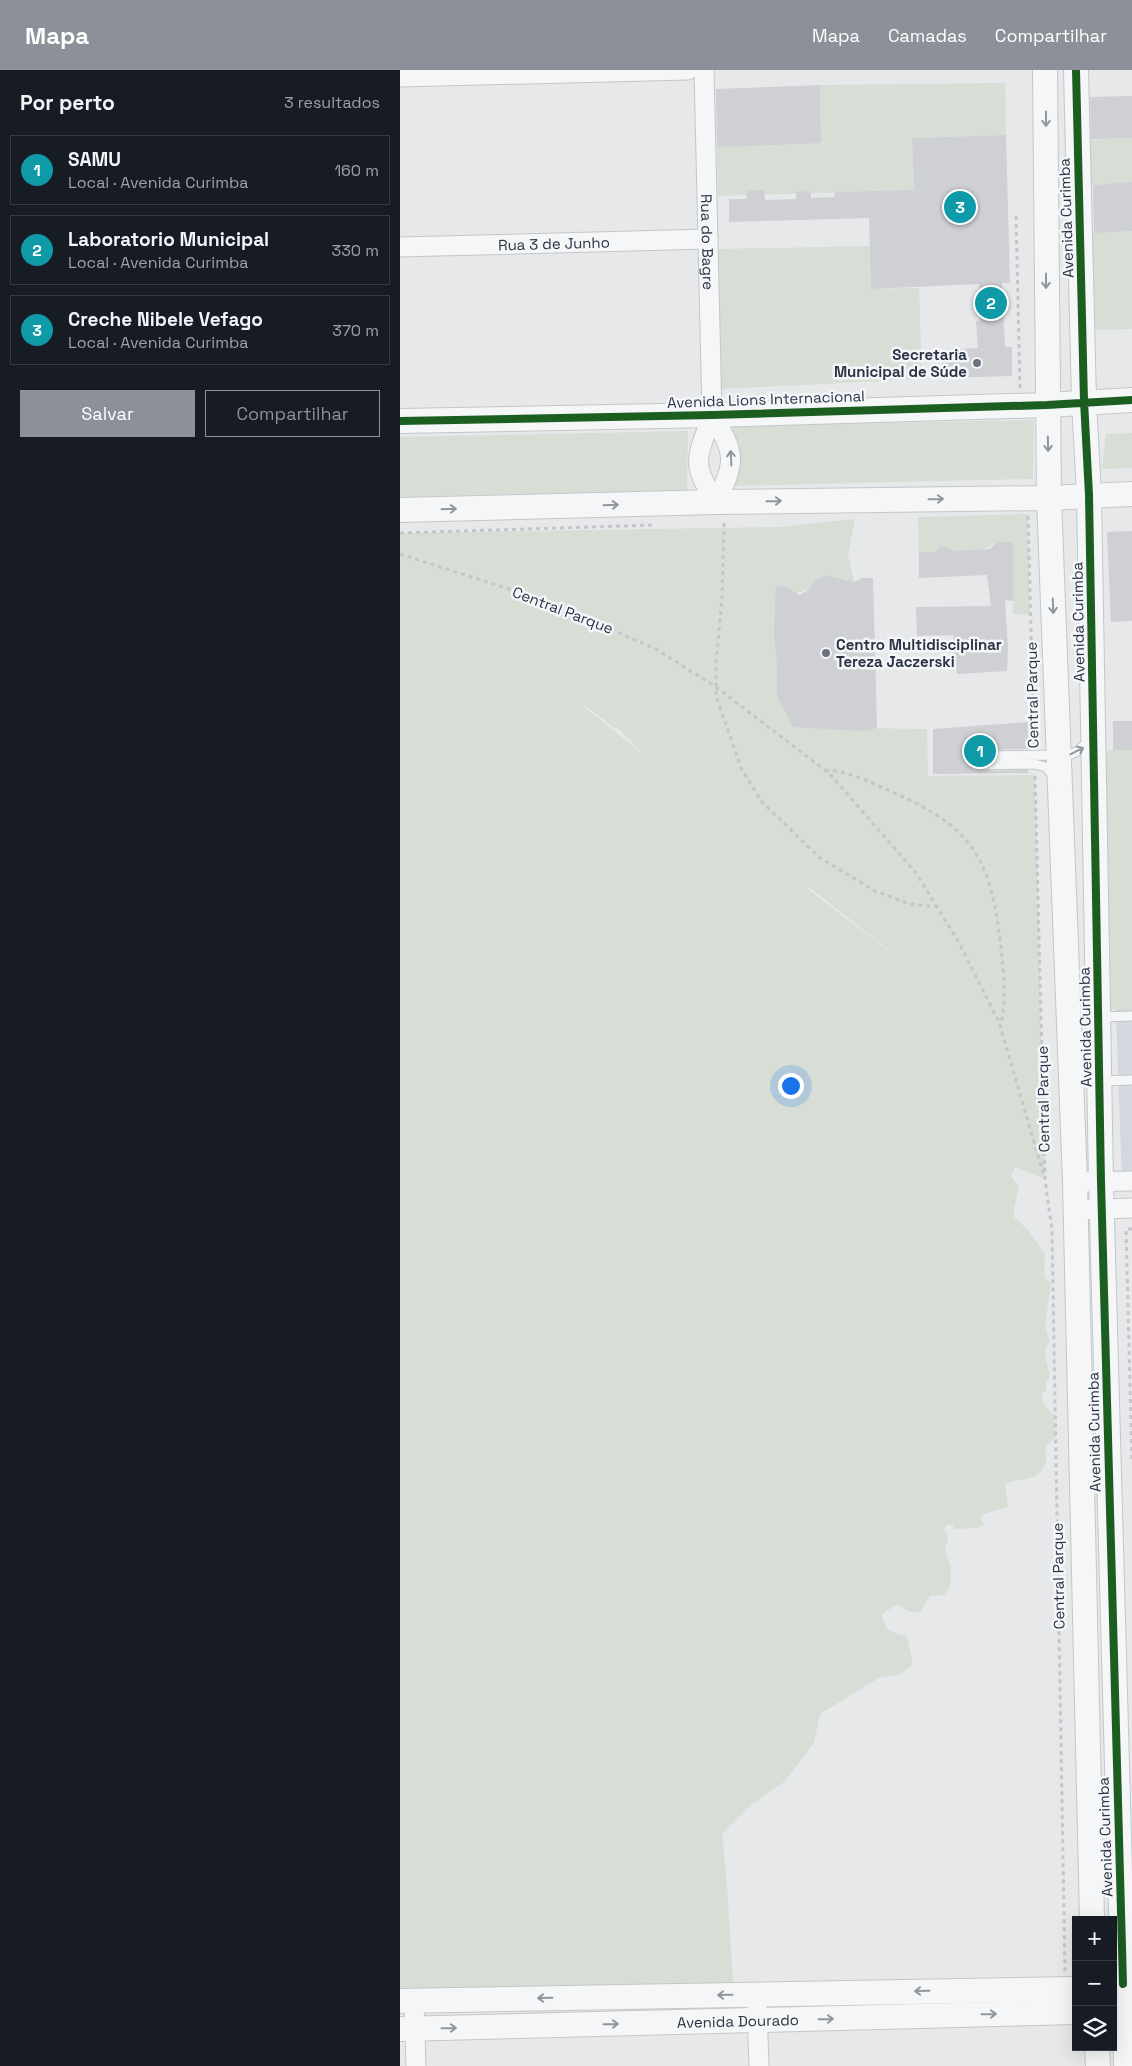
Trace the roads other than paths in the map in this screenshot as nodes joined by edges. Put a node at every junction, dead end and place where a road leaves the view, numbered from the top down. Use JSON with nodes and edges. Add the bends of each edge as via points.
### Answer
{"nodes":[{"id":1,"x":688,"y":70,"type":"edge"},
{"id":2,"x":704,"y":70,"type":"edge"},
{"id":3,"x":1045,"y":70,"type":"edge"},
{"id":4,"x":1076,"y":70,"type":"edge"},
{"id":5,"x":400,"y":77,"type":"edge"},
{"id":6,"x":708,"y":239,"type":"junction"},
{"id":7,"x":400,"y":247,"type":"edge"},
{"id":8,"x":1132,"y":400,"type":"edge"},
{"id":9,"x":1084,"y":401,"type":"junction"},
{"id":10,"x":1047,"y":405,"type":"junction"},
{"id":11,"x":712,"y":415,"type":"junction"},
{"id":12,"x":400,"y":421,"type":"edge"},
{"id":13,"x":1132,"y":494,"type":"edge"},
{"id":14,"x":1089,"y":495,"type":"junction"},
{"id":15,"x":1049,"y":498,"type":"junction"},
{"id":16,"x":400,"y":510,"type":"edge"},
{"id":17,"x":718,"y":516,"type":"junction"},
{"id":18,"x":1093,"y":729,"type":"junction"},
{"id":19,"x":1059,"y":755,"type":"junction"},
{"id":20,"x":1034,"y":760,"type":"junction"},
{"id":21,"x":977,"y":761,"type":"dead end"},
{"id":22,"x":1060,"y":796,"type":"junction"},
{"id":23,"x":1132,"y":1016,"type":"edge"},
{"id":24,"x":1099,"y":1017,"type":"junction"},
{"id":25,"x":1132,"y":1080,"type":"edge"},
{"id":26,"x":1100,"y":1081,"type":"junction"},
{"id":27,"x":1132,"y":1181,"type":"edge"},
{"id":28,"x":1075,"y":1182,"type":"junction"},
{"id":29,"x":1101,"y":1182,"type":"junction"},
{"id":30,"x":1132,"y":1208,"type":"edge"},
{"id":31,"x":1102,"y":1209,"type":"junction"},
{"id":32,"x":1075,"y":1210,"type":"junction"},
{"id":33,"x":1122,"y":1553,"type":"edge"},
{"id":34,"x":1084,"y":1554,"type":"junction"},
{"id":35,"x":1123,"y":1632,"type":"edge"},
{"id":36,"x":1086,"y":1633,"type":"junction"},
{"id":37,"x":1092,"y":1916,"type":"edge"},
{"id":38,"x":1071,"y":1982,"type":"edge"},
{"id":39,"x":757,"y":1994,"type":"junction"},
{"id":40,"x":407,"y":2001,"type":"edge"},
{"id":41,"x":1124,"y":2001,"type":"edge"},
{"id":42,"x":1072,"y":2012,"type":"edge"},
{"id":43,"x":757,"y":2020,"type":"junction"},
{"id":44,"x":408,"y":2029,"type":"edge"},
{"id":45,"x":1097,"y":2051,"type":"edge"},
{"id":46,"x":416,"y":2066,"type":"edge"},
{"id":47,"x":759,"y":2066,"type":"edge"},
{"id":48,"x":1098,"y":2066,"type":"edge"},
{"id":49,"x":1126,"y":2066,"type":"edge"}],
"edges":[{"from":1,"to":5,"type":"street"},
{"from":2,"to":6,"type":"street","name":"Rua do Bagre"},
{"from":3,"to":10,"type":"street","name":"Avenida Curimba","one_way":true},
{"from":4,"to":9,"type":"street","name":"Avenida Curimba"},
{"from":6,"to":7,"type":"street","name":"Rua 3 de Junho"},
{"from":6,"to":11,"type":"street","name":"Rua do Bagre"},
{"from":8,"to":9,"type":"street","name":"Avenida Lions Internacional"},
{"from":9,"to":10,"type":"street","name":"Avenida Lions Internacional"},
{"from":9,"to":14,"type":"street","name":"Avenida Curimba"},
{"from":10,"to":11,"type":"street","name":"Avenida Lions Internacional"},
{"from":10,"to":15,"type":"street","name":"Avenida Curimba","one_way":true},
{"from":11,"to":12,"type":"street","name":"Avenida Lions Internacional"},
{"from":11,"to":17,"type":"street","name":"Rua do Bagre","via":[[699,449],[698,466]]},
{"from":17,"to":11,"type":"street","one_way":true,"via":[[732,461],[728,440]]},
{"from":13,"to":14,"type":"street"},
{"from":14,"to":15,"type":"street"},
{"from":14,"to":18,"type":"street","name":"Avenida Curimba"},
{"from":17,"to":15,"type":"street","one_way":true},
{"from":15,"to":19,"type":"street","name":"Avenida Curimba","one_way":true},
{"from":16,"to":17,"type":"street","one_way":true},
{"from":19,"to":18,"type":"lane","one_way":true,"via":[[1070,755],[1085,747]]},
{"from":18,"to":24,"type":"street","name":"Avenida Curimba"},
{"from":19,"to":20,"type":"lane"},
{"from":19,"to":22,"type":"street","name":"Avenida Curimba"},
{"from":20,"to":21,"type":"lane"},
{"from":20,"to":22,"type":"lane","via":[[1052,774]]},
{"from":22,"to":28,"type":"street","name":"Avenida Curimba"},
{"from":23,"to":24,"type":"lane"},
{"from":24,"to":26,"type":"street","name":"Avenida Curimba"},
{"from":25,"to":26,"type":"lane"},
{"from":26,"to":29,"type":"street","name":"Avenida Curimba"},
{"from":27,"to":29,"type":"street"},
{"from":28,"to":29,"type":"street"},
{"from":28,"to":32,"type":"street","name":"Avenida Curimba"},
{"from":29,"to":31,"type":"street","name":"Avenida Curimba"},
{"from":30,"to":31,"type":"street"},
{"from":31,"to":32,"type":"street"},
{"from":31,"to":33,"type":"street","name":"Avenida Curimba"},
{"from":32,"to":34,"type":"street","name":"Avenida Curimba"},
{"from":33,"to":34,"type":"street"},
{"from":33,"to":35,"type":"street","name":"Avenida Curimba"},
{"from":34,"to":36,"type":"street","name":"Avenida Curimba"},
{"from":35,"to":36,"type":"street"},
{"from":35,"to":41,"type":"street","name":"Avenida Curimba"},
{"from":36,"to":37,"type":"street","name":"Avenida Curimba"},
{"from":38,"to":39,"type":"street","name":"Avenida Dourado","one_way":true},
{"from":39,"to":40,"type":"street","name":"Avenida Dourado","one_way":true},
{"from":39,"to":43,"type":"street"},
{"from":40,"to":44,"type":"street"},
{"from":41,"to":49,"type":"street","name":"Avenida Curimba"},
{"from":43,"to":42,"type":"street","name":"Avenida Dourado","one_way":true},
{"from":44,"to":43,"type":"street","name":"Avenida Dourado","one_way":true},
{"from":43,"to":47,"type":"street"},
{"from":44,"to":46,"type":"street"},
{"from":45,"to":48,"type":"street"}]}
